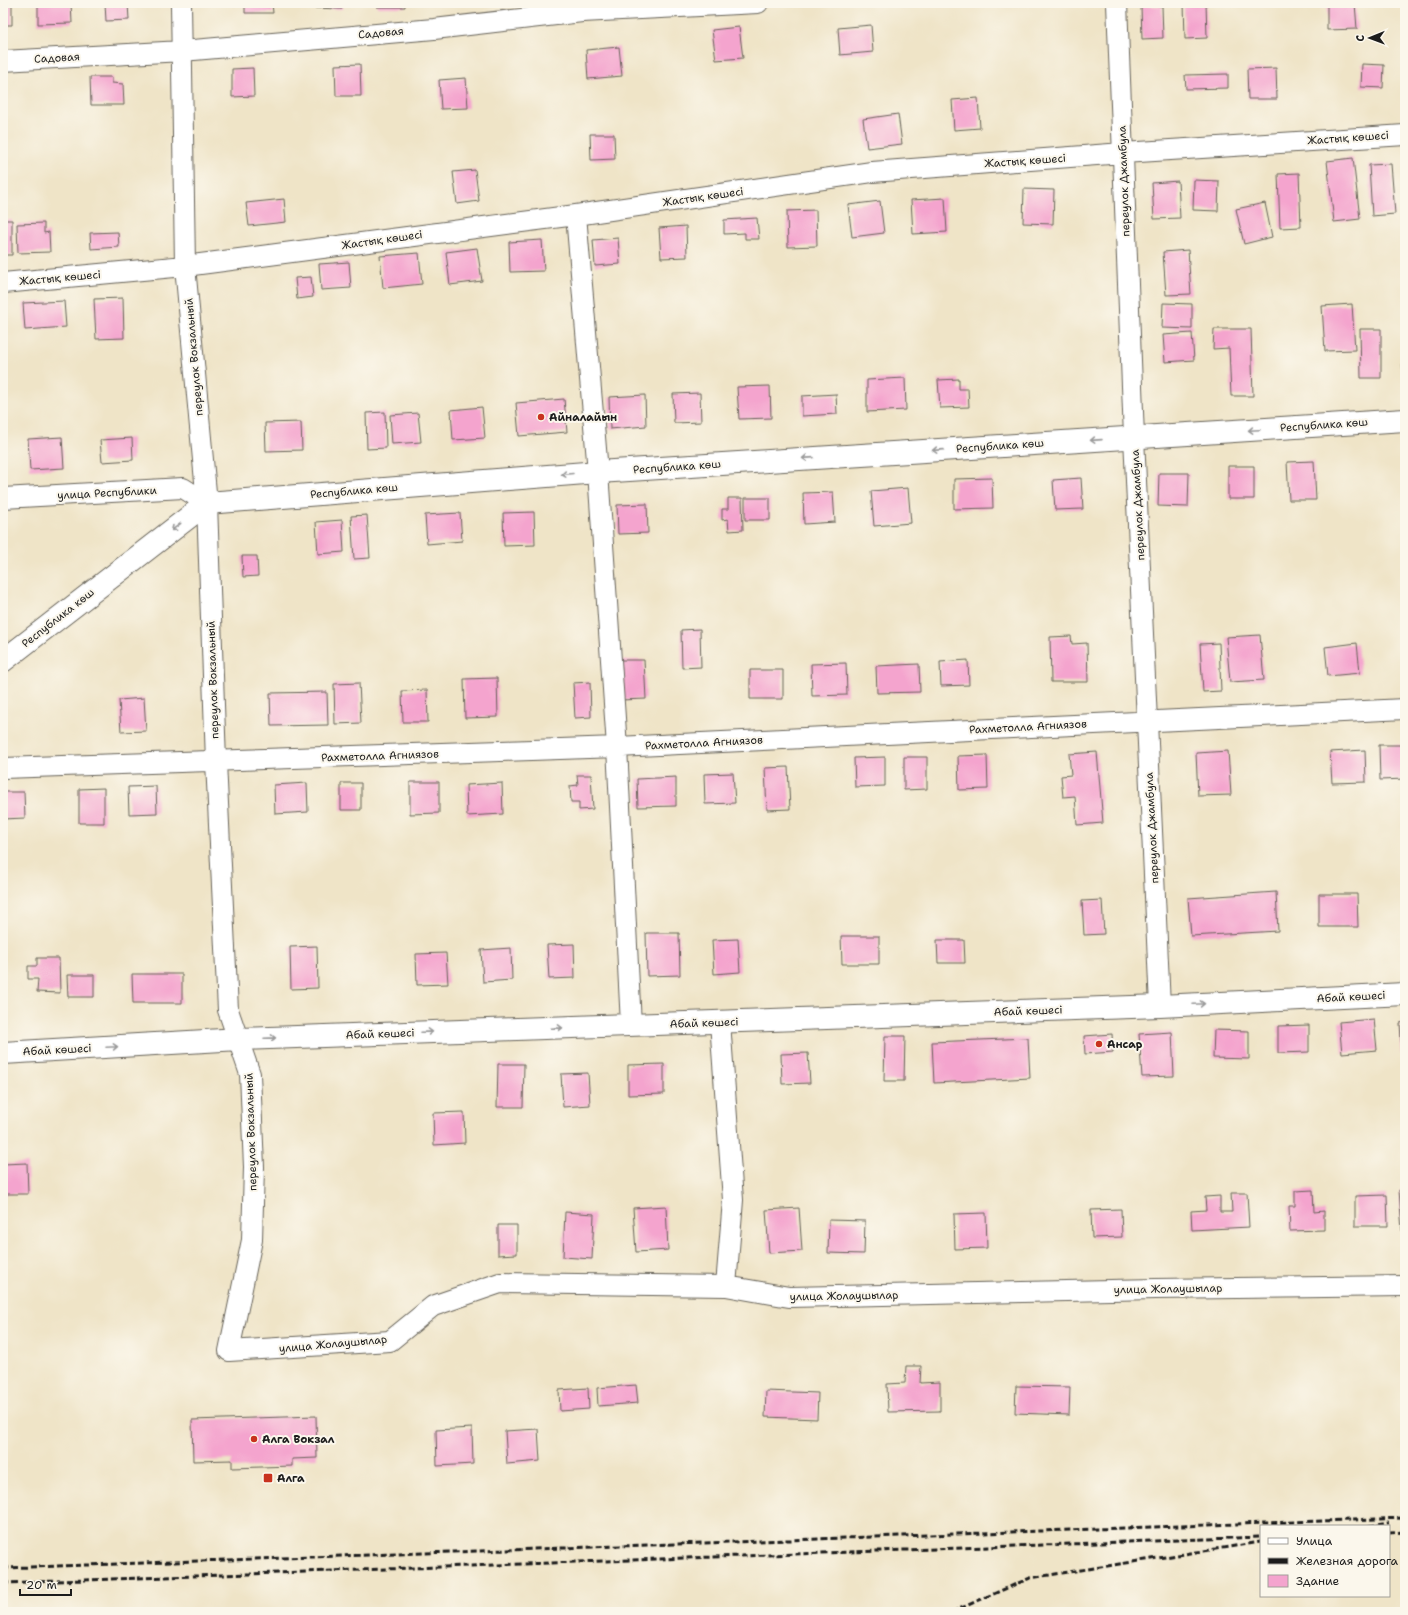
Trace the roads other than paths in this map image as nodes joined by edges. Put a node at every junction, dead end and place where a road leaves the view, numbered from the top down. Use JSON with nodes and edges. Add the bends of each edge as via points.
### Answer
{"nodes":[{"id":1,"x":181,"y":3,"type":"edge"},
{"id":2,"x":758,"y":3,"type":"edge"},
{"id":3,"x":1118,"y":3,"type":"edge"},
{"id":4,"x":182,"y":51,"type":"junction"},
{"id":5,"x":3,"y":61,"type":"edge"},
{"id":6,"x":1405,"y":135,"type":"edge"},
{"id":7,"x":1123,"y":153,"type":"junction"},
{"id":8,"x":576,"y":215,"type":"junction"},
{"id":9,"x":185,"y":266,"type":"junction"},
{"id":10,"x":3,"y":283,"type":"edge"},
{"id":11,"x":1405,"y":420,"type":"edge"},
{"id":12,"x":1134,"y":437,"type":"junction"},
{"id":13,"x":598,"y":472,"type":"junction"},
{"id":14,"x":3,"y":498,"type":"edge"},
{"id":15,"x":207,"y":503,"type":"junction"},
{"id":16,"x":3,"y":661,"type":"edge"},
{"id":17,"x":1405,"y":709,"type":"edge"},
{"id":18,"x":1147,"y":721,"type":"junction"},
{"id":19,"x":617,"y":747,"type":"junction"},
{"id":20,"x":216,"y":762,"type":"junction"},
{"id":21,"x":3,"y":768,"type":"edge"},
{"id":22,"x":1405,"y":994,"type":"edge"},
{"id":23,"x":1160,"y":1006,"type":"junction"},
{"id":24,"x":720,"y":1022,"type":"junction"},
{"id":25,"x":632,"y":1025,"type":"junction"},
{"id":26,"x":239,"y":1039,"type":"junction"},
{"id":27,"x":3,"y":1053,"type":"edge"},
{"id":28,"x":726,"y":1286,"type":"junction"},
{"id":29,"x":1405,"y":1286,"type":"edge"},
{"id":30,"x":229,"y":1352,"type":"joint"}],
"edges":[{"from":1,"to":4,"type":"street","name":"переулок Вокзальный"},
{"from":2,"to":4,"type":"street","name":"Садовая","via":[[582,12]]},
{"from":3,"to":7,"type":"street","name":"переулок Джамбула"},
{"from":4,"to":5,"type":"street","name":"Садовая"},
{"from":4,"to":9,"type":"street","name":"переулок Вокзальный"},
{"from":6,"to":7,"type":"street","name":"Жастық көшесі"},
{"from":7,"to":8,"type":"street","name":"Жастық көшесі","via":[[872,172]]},
{"from":7,"to":12,"type":"street","name":"переулок Джамбула"},
{"from":8,"to":9,"type":"street","name":"Жастық көшесі"},
{"from":8,"to":13,"type":"street"},
{"from":9,"to":10,"type":"street","name":"Жастық көшесі"},
{"from":9,"to":15,"type":"street","name":"переулок Вокзальный"},
{"from":11,"to":12,"type":"main road","name":"Республика көш","one_way":true},
{"from":12,"to":13,"type":"main road","name":"Республика көш","one_way":true},
{"from":12,"to":18,"type":"street","name":"переулок Джамбула"},
{"from":13,"to":15,"type":"main road","name":"Республика көш","one_way":true},
{"from":13,"to":19,"type":"street"},
{"from":14,"to":15,"type":"street","name":"улица Республики","via":[[183,488]]},
{"from":15,"to":16,"type":"main road","name":"Республика көш","one_way":true},
{"from":15,"to":20,"type":"street","name":"переулок Вокзальный"},
{"from":17,"to":18,"type":"street","name":"Рахметолла Агниязов"},
{"from":18,"to":19,"type":"street","name":"Рахметолла Агниязов"},
{"from":18,"to":23,"type":"street","name":"переулок Джамбула"},
{"from":19,"to":20,"type":"street","name":"Рахметолла Агниязов"},
{"from":19,"to":25,"type":"street"},
{"from":20,"to":21,"type":"street","name":"Рахметолла Агниязов"},
{"from":20,"to":26,"type":"street","name":"переулок Вокзальный","via":[[228,1010]]},
{"from":23,"to":22,"type":"main road","name":"Абай көшесі","one_way":true},
{"from":23,"to":24,"type":"main road","name":"Абай көшесі"},
{"from":24,"to":25,"type":"main road","name":"Абай көшесі"},
{"from":24,"to":28,"type":"street","via":[[733,1200]]},
{"from":26,"to":25,"type":"main road","name":"Абай көшесі","one_way":true},
{"from":27,"to":26,"type":"main road","name":"Абай көшесі","one_way":true},
{"from":26,"to":30,"type":"street","name":"переулок Вокзальный","via":[[250,1074],[254,1167],[252,1233]]},
{"from":28,"to":29,"type":"street","name":"улица Жолаушылар","via":[[789,1297]]},
{"from":28,"to":30,"type":"street","name":"улица Жолаушылар","via":[[500,1282],[433,1306],[390,1341]]}]}
